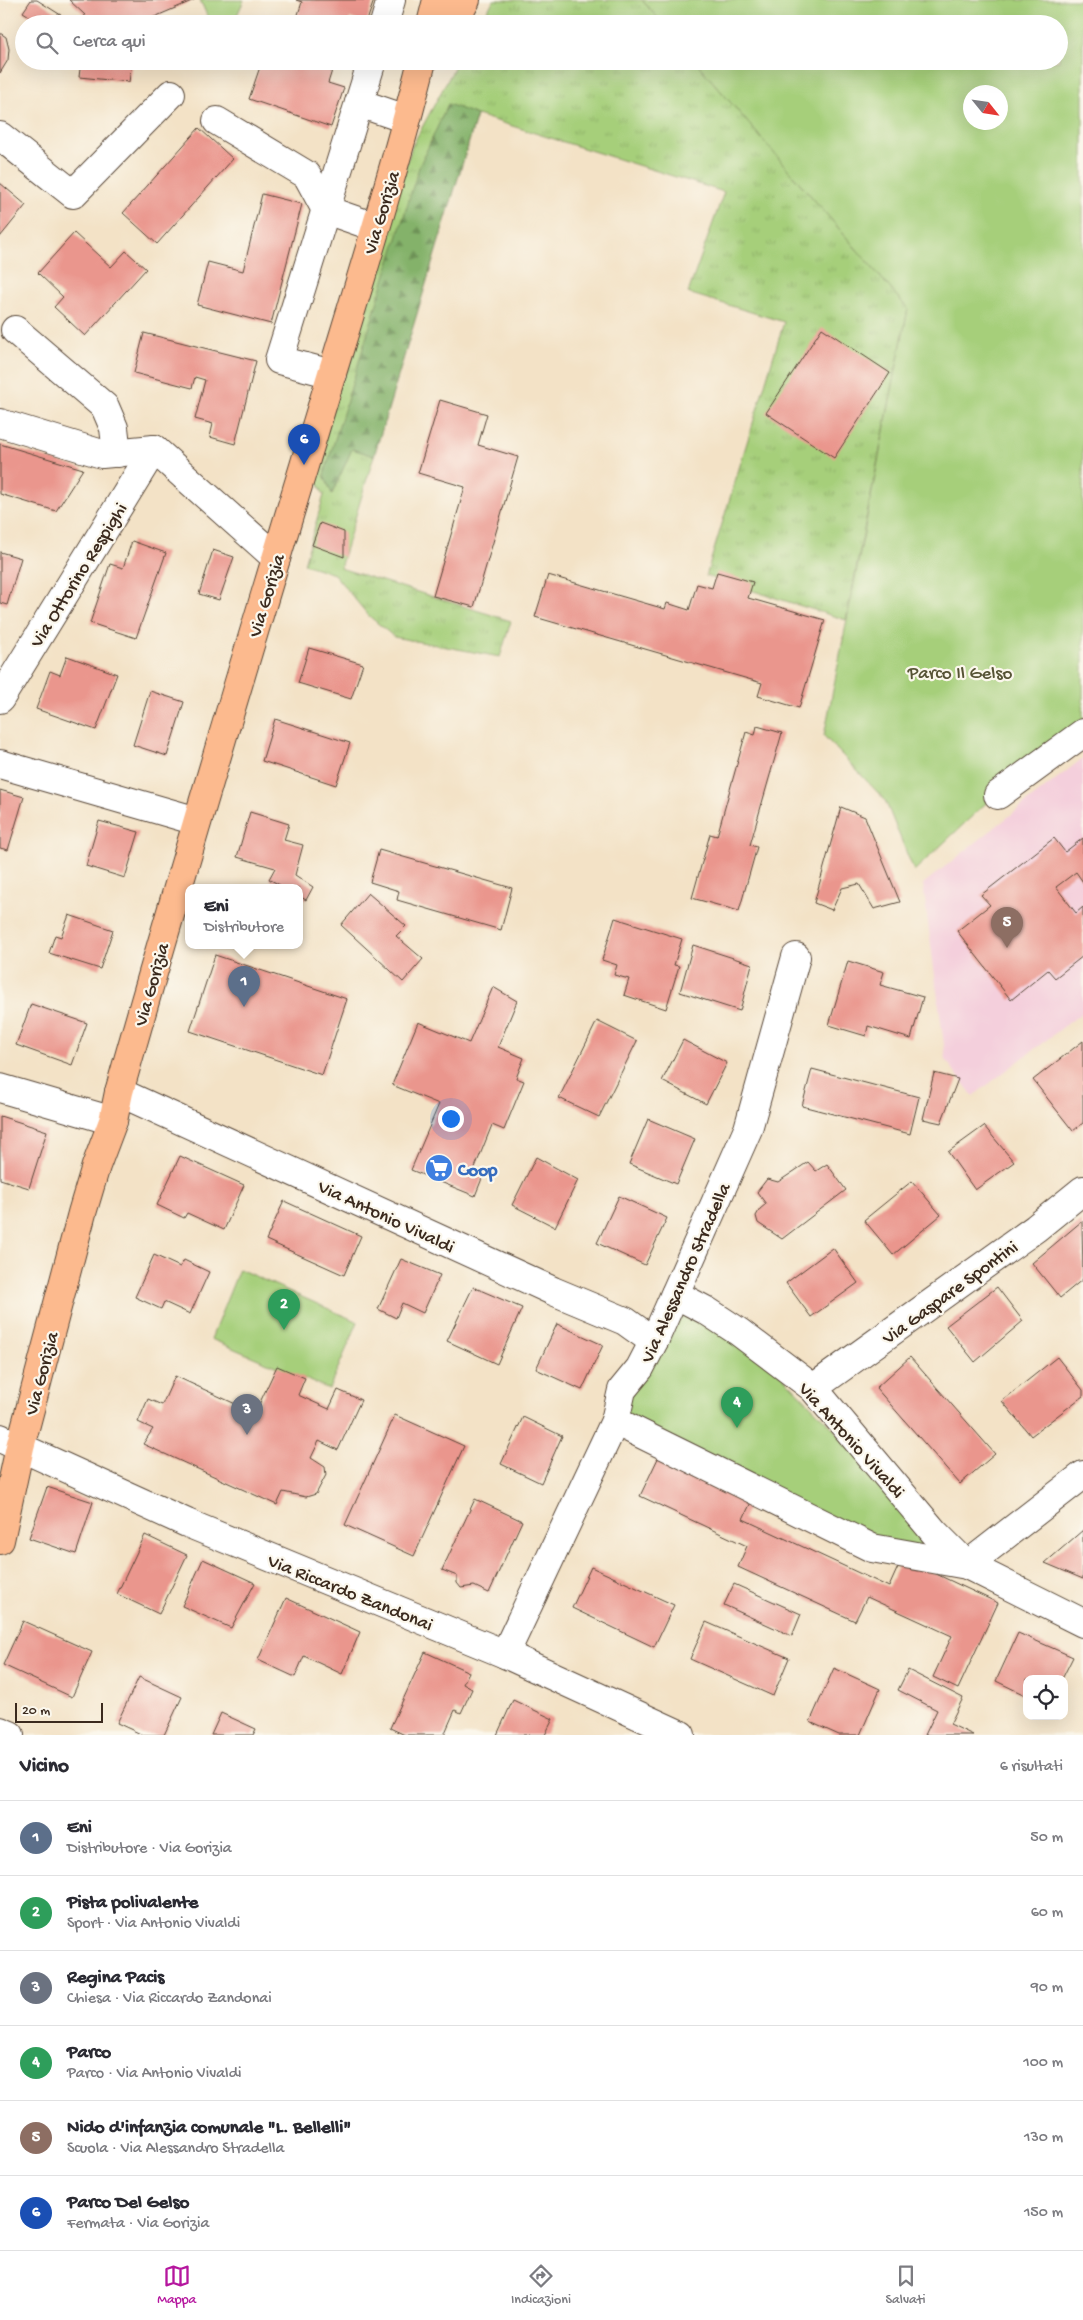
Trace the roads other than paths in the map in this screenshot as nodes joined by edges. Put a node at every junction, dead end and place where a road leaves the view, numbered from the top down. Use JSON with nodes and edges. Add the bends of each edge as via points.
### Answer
{"nodes":[{"id":1,"x":391,"y":0,"type":"edge"},
{"id":2,"x":437,"y":0,"type":"edge"},
{"id":3,"x":466,"y":0,"type":"edge"},
{"id":4,"x":387,"y":15,"type":"edge"},
{"id":5,"x":433,"y":15,"type":"edge"},
{"id":6,"x":458,"y":15,"type":"edge"},
{"id":7,"x":369,"y":70,"type":"edge"},
{"id":8,"x":420,"y":70,"type":"edge"},
{"id":9,"x":432,"y":70,"type":"edge"},
{"id":10,"x":170,"y":94,"type":"dead end"},
{"id":11,"x":359,"y":104,"type":"junction"},
{"id":12,"x":217,"y":121,"type":"dead end"},
{"id":13,"x":404,"y":128,"type":"junction"},
{"id":14,"x":0,"y":136,"type":"edge"},
{"id":15,"x":326,"y":210,"type":"junction"},
{"id":16,"x":375,"y":227,"type":"junction"},
{"id":17,"x":14,"y":330,"type":"dead end"},
{"id":18,"x":332,"y":374,"type":"junction"},
{"id":19,"x":0,"y":423,"type":"edge"},
{"id":20,"x":154,"y":449,"type":"junction"},
{"id":21,"x":117,"y":453,"type":"junction"},
{"id":22,"x":276,"y":558,"type":"junction"},
{"id":23,"x":0,"y":699,"type":"edge"},
{"id":24,"x":1083,"y":733,"type":"edge"},
{"id":25,"x":0,"y":764,"type":"edge"},
{"id":26,"x":998,"y":795,"type":"dead end"},
{"id":27,"x":197,"y":820,"type":"junction"},
{"id":28,"x":796,"y":958,"type":"dead end"},
{"id":29,"x":0,"y":1088,"type":"edge"},
{"id":30,"x":119,"y":1092,"type":"junction"},
{"id":31,"x":113,"y":1121,"type":"junction"},
{"id":32,"x":1083,"y":1190,"type":"edge"},
{"id":33,"x":675,"y":1294,"type":"junction"},
{"id":34,"x":655,"y":1338,"type":"junction"},
{"id":35,"x":813,"y":1388,"type":"junction"},
{"id":36,"x":615,"y":1421,"type":"junction"},
{"id":37,"x":10,"y":1443,"type":"edge"},
{"id":38,"x":1083,"y":1475,"type":"edge"},
{"id":39,"x":0,"y":1540,"type":"edge"},
{"id":40,"x":967,"y":1565,"type":"junction"},
{"id":41,"x":1083,"y":1624,"type":"edge"},
{"id":42,"x":505,"y":1654,"type":"junction"},
{"id":43,"x":0,"y":1731,"type":"edge"},
{"id":44,"x":10,"y":1735,"type":"edge"},
{"id":45,"x":681,"y":1735,"type":"edge"}],
"edges":[{"from":1,"to":4,"type":"street"},
{"from":2,"to":5,"type":"main road"},
{"from":3,"to":6,"type":"main road"},
{"from":7,"to":11,"type":"street"},
{"from":8,"to":13,"type":"main road","name":"Via Gorizia"},
{"from":9,"to":13,"type":"main road","name":"Via Gorizia"},
{"from":10,"to":14,"type":"street","via":[[73,194]]},
{"from":11,"to":13,"type":"street"},
{"from":11,"to":15,"type":"street"},
{"from":12,"to":15,"type":"street","via":[[307,175]]},
{"from":13,"to":16,"type":"main road","name":"Via Gorizia"},
{"from":15,"to":16,"type":"street"},
{"from":15,"to":18,"type":"street","via":[[279,360]]},
{"from":16,"to":18,"type":"main road","name":"Via Gorizia"},
{"from":17,"to":21,"type":"street","via":[[105,407],[114,428]]},
{"from":18,"to":22,"type":"main road","name":"Via Gorizia"},
{"from":19,"to":21,"type":"street","via":[[102,454]]},
{"from":20,"to":21,"type":"street"},
{"from":20,"to":22,"type":"street"},
{"from":20,"to":23,"type":"street","name":"Via Ottorino Respighi"},
{"from":22,"to":27,"type":"main road","name":"Via Gorizia"},
{"from":24,"to":26,"type":"street"},
{"from":25,"to":27,"type":"street"},
{"from":27,"to":30,"type":"main road","name":"Via Gorizia"},
{"from":28,"to":33,"type":"street","name":"Via Alessandro Stradella","via":[[748,1128]]},
{"from":29,"to":31,"type":"street"},
{"from":30,"to":31,"type":"main road","name":"Via Gorizia"},
{"from":30,"to":34,"type":"street","name":"Via Antonio Vivaldi","via":[[625,1321],[646,1336]]},
{"from":31,"to":37,"type":"main road","name":"Via Gorizia"},
{"from":32,"to":35,"type":"street","name":"Via Gaspare Spontini","via":[[1036,1228]]},
{"from":33,"to":34,"type":"street","name":"Via Alessandro Stradella"},
{"from":33,"to":35,"type":"street","name":"Via Antonio Vivaldi","via":[[739,1332]]},
{"from":34,"to":36,"type":"street","name":"Via Alessandro Stradella","via":[[640,1368],[622,1390]]},
{"from":35,"to":40,"type":"street","name":"Via Antonio Vivaldi","via":[[934,1532]]},
{"from":36,"to":40,"type":"street","name":"Via Antonio Vivaldi","via":[[872,1548]]},
{"from":36,"to":42,"type":"street","name":"Via Alessandro Stradella"},
{"from":37,"to":39,"type":"main road","name":"Via Gorizia"},
{"from":37,"to":42,"type":"street","name":"Via Riccardo Zandonai","via":[[187,1523]]},
{"from":38,"to":40,"type":"street"},
{"from":40,"to":41,"type":"street","name":"Via Antonio Vivaldi"},
{"from":42,"to":45,"type":"street","name":"Via Riccardo Zandonai"},
{"from":43,"to":44,"type":"street"}]}
